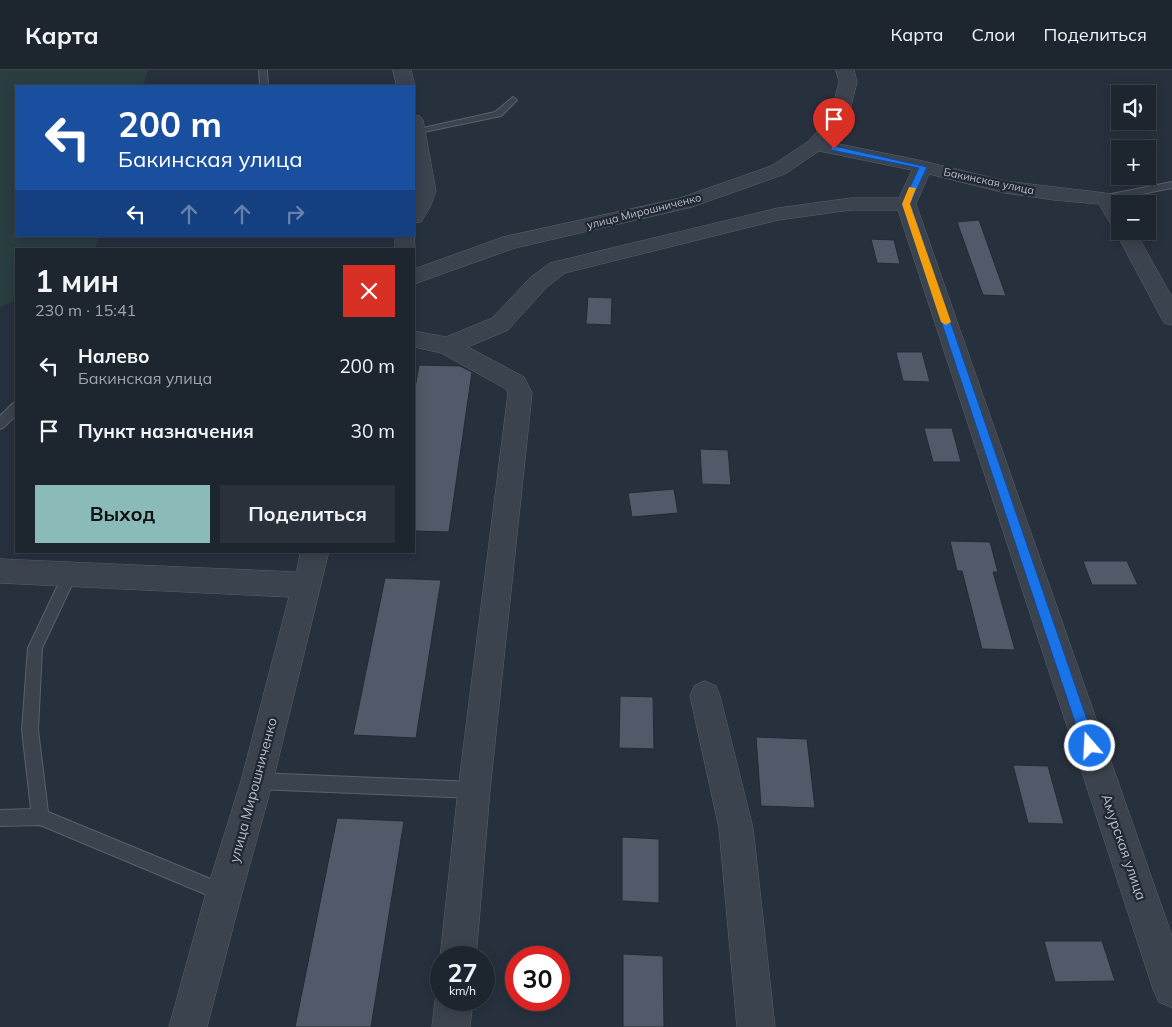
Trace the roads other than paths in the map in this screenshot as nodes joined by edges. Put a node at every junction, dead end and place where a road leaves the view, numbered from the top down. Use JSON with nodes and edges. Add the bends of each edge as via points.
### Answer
{"nodes":[{"id":1,"x":263,"y":70,"type":"edge"},
{"id":2,"x":402,"y":70,"type":"edge"},
{"id":3,"x":845,"y":70,"type":"edge"},
{"id":4,"x":264,"y":85,"type":"edge"},
{"id":5,"x":406,"y":85,"type":"edge"},
{"id":6,"x":514,"y":100,"type":"dead end"},
{"id":7,"x":416,"y":137,"type":"edge"},
{"id":8,"x":816,"y":145,"type":"junction"},
{"id":9,"x":923,"y":167,"type":"junction"},
{"id":10,"x":1172,"y":185,"type":"edge"},
{"id":11,"x":1106,"y":198,"type":"junction"},
{"id":12,"x":906,"y":204,"type":"junction"},
{"id":13,"x":1111,"y":207,"type":"edge"},
{"id":14,"x":415,"y":215,"type":"edge"},
{"id":15,"x":1129,"y":240,"type":"edge"},
{"id":16,"x":415,"y":277,"type":"edge"},
{"id":17,"x":1172,"y":316,"type":"edge"},
{"id":18,"x":415,"y":339,"type":"edge"},
{"id":19,"x":447,"y":346,"type":"junction"},
{"id":20,"x":15,"y":408,"type":"edge"},
{"id":21,"x":0,"y":424,"type":"edge"},
{"id":22,"x":314,"y":553,"type":"edge"},
{"id":23,"x":0,"y":571,"type":"edge"},
{"id":24,"x":70,"y":574,"type":"junction"},
{"id":25,"x":306,"y":584,"type":"junction"},
{"id":26,"x":705,"y":696,"type":"dead end"},
{"id":27,"x":258,"y":780,"type":"junction"},
{"id":28,"x":474,"y":790,"type":"junction"},
{"id":29,"x":40,"y":817,"type":"junction"},
{"id":30,"x":0,"y":818,"type":"edge"},
{"id":31,"x":224,"y":893,"type":"junction"},
{"id":32,"x":459,"y":946,"type":"edge"},
{"id":33,"x":1172,"y":989,"type":"edge"},
{"id":34,"x":453,"y":1011,"type":"edge"},
{"id":35,"x":188,"y":1027,"type":"edge"},
{"id":36,"x":451,"y":1027,"type":"edge"},
{"id":37,"x":756,"y":1027,"type":"edge"}],
"edges":[{"from":1,"to":4,"type":"lane"},
{"from":2,"to":5,"type":"street"},
{"from":3,"to":8,"type":"street","name":"улица Мирошниченко","via":[[848,82],[839,118]]},
{"from":6,"to":7,"type":"lane","via":[[498,114]]},
{"from":7,"to":14,"type":"street","via":[[426,191]]},
{"from":8,"to":9,"type":"street","name":"Бакинская улица"},
{"from":8,"to":16,"type":"street","name":"улица Мирошниченко","via":[[778,170],[685,204],[510,242]]},
{"from":9,"to":11,"type":"street","name":"Бакинская улица","via":[[1004,187]]},
{"from":9,"to":12,"type":"street"},
{"from":10,"to":11,"type":"lane"},
{"from":11,"to":13,"type":"street"},
{"from":12,"to":19,"type":"street","via":[[851,204],[778,214],[558,268],[539,282],[500,324]]},
{"from":12,"to":33,"type":"street","name":"Амурская улица"},
{"from":15,"to":17,"type":"street"},
{"from":18,"to":19,"type":"street"},
{"from":19,"to":28,"type":"street","via":[[516,383],[520,393]]},
{"from":20,"to":21,"type":"lane"},
{"from":22,"to":25,"type":"street","name":"улица Мирошниченко"},
{"from":23,"to":24,"type":"street"},
{"from":24,"to":25,"type":"street"},
{"from":24,"to":29,"type":"lane","via":[[35,648],[30,730]]},
{"from":25,"to":27,"type":"street","name":"улица Мирошниченко"},
{"from":26,"to":37,"type":"street","via":[[736,828]]},
{"from":27,"to":28,"type":"lane"},
{"from":27,"to":31,"type":"street","name":"улица Мирошниченко"},
{"from":28,"to":32,"type":"street"},
{"from":29,"to":30,"type":"lane"},
{"from":29,"to":31,"type":"lane"},
{"from":31,"to":35,"type":"street","name":"улица Мирошниченко"},
{"from":34,"to":36,"type":"street"}]}
